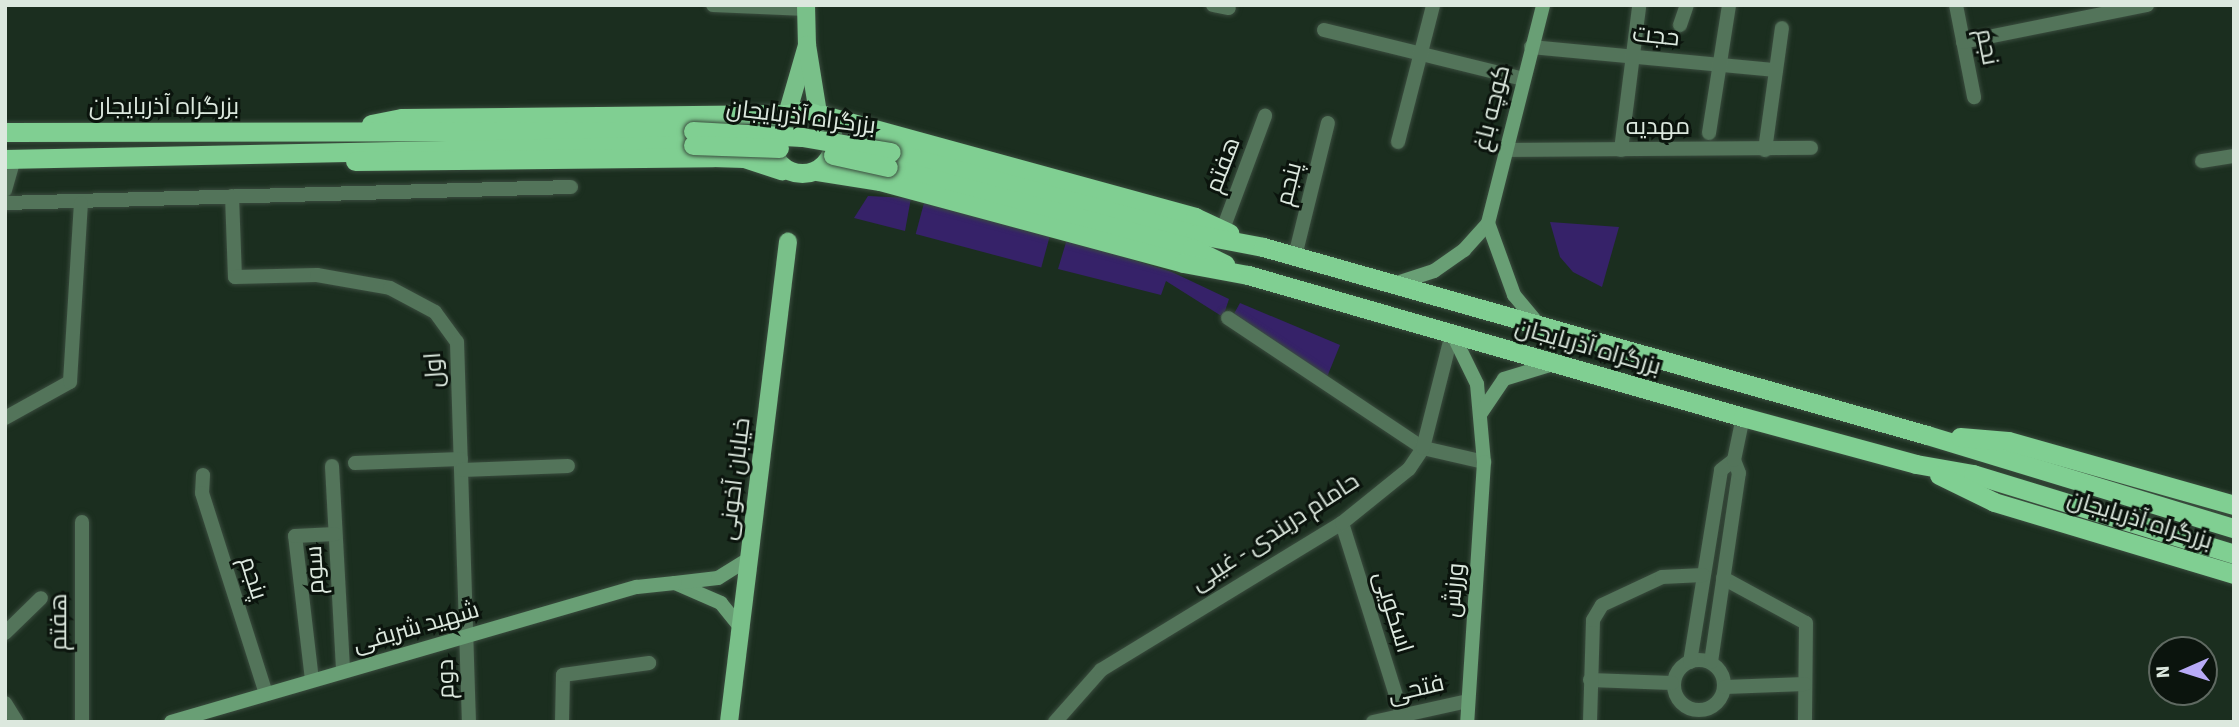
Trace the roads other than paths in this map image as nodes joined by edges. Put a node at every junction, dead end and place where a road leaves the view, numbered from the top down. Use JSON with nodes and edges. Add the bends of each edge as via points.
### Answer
{"nodes":[{"id":1,"x":713,"y":5,"type":"edge"},
{"id":2,"x":1213,"y":5,"type":"edge"},
{"id":3,"x":1543,"y":5,"type":"edge"},
{"id":4,"x":1687,"y":5,"type":"edge"},
{"id":5,"x":1730,"y":5,"type":"edge"},
{"id":6,"x":1956,"y":5,"type":"edge"},
{"id":7,"x":2147,"y":5,"type":"edge"},
{"id":8,"x":1433,"y":6,"type":"edge"},
{"id":9,"x":806,"y":7,"type":"edge"},
{"id":10,"x":1639,"y":7,"type":"dead end"},
{"id":11,"x":1229,"y":8,"type":"dead end"},
{"id":12,"x":1680,"y":25,"type":"dead end"},
{"id":13,"x":1782,"y":28,"type":"dead end"},
{"id":14,"x":1324,"y":30,"type":"dead end"},
{"id":15,"x":1963,"y":42,"type":"junction"},
{"id":16,"x":807,"y":45,"type":"junction"},
{"id":17,"x":1531,"y":47,"type":"junction"},
{"id":18,"x":1420,"y":54,"type":"junction"},
{"id":19,"x":1632,"y":56,"type":"junction"},
{"id":20,"x":1720,"y":65,"type":"junction"},
{"id":21,"x":1776,"y":70,"type":"junction"},
{"id":22,"x":1523,"y":79,"type":"junction"},
{"id":23,"x":1974,"y":97,"type":"dead end"},
{"id":24,"x":787,"y":112,"type":"junction"},
{"id":25,"x":713,"y":113,"type":"junction"},
{"id":26,"x":821,"y":114,"type":"junction"},
{"id":27,"x":1265,"y":117,"type":"dead end"},
{"id":28,"x":1328,"y":123,"type":"dead end"},
{"id":29,"x":5,"y":132,"type":"edge"},
{"id":30,"x":1709,"y":132,"type":"dead end"},
{"id":31,"x":321,"y":134,"type":"junction"},
{"id":32,"x":693,"y":138,"type":"junction"},
{"id":33,"x":1398,"y":142,"type":"dead end"},
{"id":34,"x":1811,"y":148,"type":"dead end"},
{"id":35,"x":1506,"y":150,"type":"junction"},
{"id":36,"x":1621,"y":150,"type":"junction"},
{"id":37,"x":1765,"y":150,"type":"junction"},
{"id":38,"x":313,"y":152,"type":"junction"},
{"id":39,"x":2234,"y":156,"type":"edge"},
{"id":40,"x":712,"y":157,"type":"junction"},
{"id":41,"x":888,"y":158,"type":"junction"},
{"id":42,"x":9,"y":159,"type":"edge"},
{"id":43,"x":2202,"y":161,"type":"dead end"},
{"id":44,"x":782,"y":170,"type":"junction"},
{"id":45,"x":817,"y":171,"type":"junction"},
{"id":46,"x":571,"y":187,"type":"dead end"},
{"id":47,"x":5,"y":190,"type":"edge"},
{"id":48,"x":232,"y":196,"type":"junction"},
{"id":49,"x":5,"y":203,"type":"edge"},
{"id":50,"x":81,"y":203,"type":"junction"},
{"id":51,"x":1488,"y":223,"type":"junction"},
{"id":52,"x":1223,"y":229,"type":"junction"},
{"id":53,"x":788,"y":242,"type":"dead end"},
{"id":54,"x":1263,"y":247,"type":"junction"},
{"id":55,"x":1295,"y":256,"type":"junction"},
{"id":56,"x":1394,"y":284,"type":"junction"},
{"id":57,"x":1228,"y":317,"type":"dead end"},
{"id":58,"x":1540,"y":326,"type":"junction"},
{"id":59,"x":1452,"y":334,"type":"junction"},
{"id":60,"x":1555,"y":363,"type":"junction"},
{"id":61,"x":1481,"y":413,"type":"junction"},
{"id":62,"x":1743,"y":417,"type":"junction"},
{"id":63,"x":5,"y":418,"type":"edge"},
{"id":64,"x":1927,"y":435,"type":"junction"},
{"id":65,"x":1423,"y":448,"type":"junction"},
{"id":66,"x":1734,"y":460,"type":"junction"},
{"id":67,"x":1485,"y":462,"type":"junction"},
{"id":68,"x":355,"y":464,"type":"dead end"},
{"id":69,"x":1916,"y":464,"type":"junction"},
{"id":70,"x":461,"y":465,"type":"junction"},
{"id":71,"x":332,"y":466,"type":"dead end"},
{"id":72,"x":568,"y":466,"type":"dead end"},
{"id":73,"x":203,"y":475,"type":"dead end"},
{"id":74,"x":2234,"y":505,"type":"edge"},
{"id":75,"x":82,"y":522,"type":"dead end"},
{"id":76,"x":1342,"y":523,"type":"junction"},
{"id":77,"x":2226,"y":525,"type":"edge"},
{"id":78,"x":335,"y":534,"type":"junction"},
{"id":79,"x":2234,"y":554,"type":"edge"},
{"id":80,"x":750,"y":558,"type":"junction"},
{"id":81,"x":2229,"y":569,"type":"edge"},
{"id":82,"x":1703,"y":575,"type":"junction"},
{"id":83,"x":1723,"y":578,"type":"junction"},
{"id":84,"x":675,"y":583,"type":"junction"},
{"id":85,"x":41,"y":598,"type":"dead end"},
{"id":86,"x":741,"y":628,"type":"junction"},
{"id":87,"x":5,"y":633,"type":"edge"},
{"id":88,"x":468,"y":635,"type":"junction"},
{"id":89,"x":1690,"y":662,"type":"junction"},
{"id":90,"x":1711,"y":662,"type":"junction"},
{"id":91,"x":649,"y":663,"type":"dead end"},
{"id":92,"x":343,"y":671,"type":"junction"},
{"id":93,"x":312,"y":680,"type":"junction"},
{"id":94,"x":1590,"y":680,"type":"junction"},
{"id":95,"x":1672,"y":682,"type":"junction"},
{"id":96,"x":1805,"y":684,"type":"junction"},
{"id":97,"x":1726,"y":687,"type":"junction"},
{"id":98,"x":266,"y":694,"type":"junction"},
{"id":99,"x":1468,"y":701,"type":"junction"},
{"id":100,"x":5,"y":704,"type":"edge"},
{"id":101,"x":1402,"y":715,"type":"junction"},
{"id":102,"x":1696,"y":716,"type":"edge"},
{"id":103,"x":17,"y":722,"type":"edge"},
{"id":104,"x":82,"y":722,"type":"edge"},
{"id":105,"x":171,"y":722,"type":"edge"},
{"id":106,"x":469,"y":722,"type":"edge"},
{"id":107,"x":562,"y":722,"type":"edge"},
{"id":108,"x":729,"y":722,"type":"edge"},
{"id":109,"x":1055,"y":722,"type":"edge"},
{"id":110,"x":1373,"y":722,"type":"edge"},
{"id":111,"x":1467,"y":722,"type":"edge"},
{"id":112,"x":1590,"y":722,"type":"edge"},
{"id":113,"x":1805,"y":722,"type":"edge"}],
"edges":[{"from":1,"to":9,"type":"street"},
{"from":2,"to":11,"type":"street"},
{"from":3,"to":17,"type":"main road","name":"کوچه باغ"},
{"from":4,"to":12,"type":"street"},
{"from":5,"to":20,"type":"street"},
{"from":6,"to":15,"type":"street","name":"نجم"},
{"from":7,"to":15,"type":"street"},
{"from":8,"to":18,"type":"street"},
{"from":9,"to":16,"type":"main road"},
{"from":10,"to":19,"type":"street"},
{"from":13,"to":21,"type":"street"},
{"from":14,"to":18,"type":"street"},
{"from":15,"to":23,"type":"street","name":"نجم"},
{"from":16,"to":24,"type":"main road"},
{"from":16,"to":26,"type":"main road"},
{"from":17,"to":19,"type":"street","name":"حجت"},
{"from":17,"to":22,"type":"main road","name":"کوچه باغ"},
{"from":18,"to":22,"type":"street"},
{"from":18,"to":33,"type":"street"},
{"from":19,"to":20,"type":"street","name":"حجت"},
{"from":19,"to":36,"type":"street"},
{"from":20,"to":21,"type":"street","name":"حجت"},
{"from":20,"to":30,"type":"street"},
{"from":21,"to":37,"type":"street"},
{"from":22,"to":35,"type":"main road","name":"کوچه باغ"},
{"from":24,"to":25,"type":"highway","name":"بزرگراه آذربایجان"},
{"from":24,"to":26,"type":"highway","via":[[806,108]]},
{"from":24,"to":44,"type":"highway","via":[[776,124],[773,156]]},
{"from":25,"to":31,"type":"highway","name":"بزرگراه آذربایجان","via":[[402,118]]},
{"from":25,"to":40,"type":"highway","via":[[725,121],[730,135],[724,149]]},
{"from":26,"to":41,"type":"highway","name":"بزرگراه آذربایجان"},
{"from":26,"to":45,"type":"highway","via":[[831,131],[827,163]]},
{"from":27,"to":52,"type":"street","name":"هفتم"},
{"from":28,"to":55,"type":"street","name":"پنجم"},
{"from":29,"to":31,"type":"highway","name":"بزرگراه آذربایجان"},
{"from":31,"to":32,"type":"highway","name":"بزرگراه آذربایجان"},
{"from":32,"to":38,"type":"highway","name":"بزرگراه آذربایجان"},
{"from":32,"to":41,"type":"highway","name":"بزرگراه آذربایجان","bridge":true},
{"from":34,"to":37,"type":"street","name":"مهدیه"},
{"from":35,"to":36,"type":"street","name":"مهدیه"},
{"from":35,"to":51,"type":"main road","name":"کوچه باغ"},
{"from":36,"to":37,"type":"street","name":"مهدیه"},
{"from":38,"to":40,"type":"highway","name":"بزرگراه آذربایجان","via":[[364,163]]},
{"from":38,"to":42,"type":"highway","name":"بزرگراه آذربایجان"},
{"from":39,"to":43,"type":"street"},
{"from":40,"to":44,"type":"highway","name":"بزرگراه آذربایجان","via":[[744,158]]},
{"from":41,"to":45,"type":"highway","name":"بزرگراه آذربایجان"},
{"from":41,"to":52,"type":"highway","name":"بزرگراه آذربایجان","via":[[1195,217]]},
{"from":41,"to":54,"type":"highway","name":"بزرگراه آذربایجان"},
{"from":41,"to":59,"type":"highway","name":"بزرگراه آذربایجان","via":[[1192,248],[1248,275]]},
{"from":42,"to":47,"type":"street"},
{"from":44,"to":45,"type":"highway","via":[[798,176]]},
{"from":46,"to":48,"type":"street"},
{"from":48,"to":50,"type":"street"},
{"from":48,"to":70,"type":"street","name":"اول","via":[[235,277],[317,275],[390,288],[435,312],[457,342]]},
{"from":49,"to":50,"type":"street"},
{"from":50,"to":63,"type":"street","via":[[70,382]]},
{"from":51,"to":56,"type":"main road","via":[[1464,250],[1434,271]]},
{"from":51,"to":58,"type":"main road","via":[[1514,295]]},
{"from":52,"to":54,"type":"highway","name":"بزرگراه آذربایجان"},
{"from":53,"to":80,"type":"main road","name":"خیابان آخونی"},
{"from":54,"to":55,"type":"highway","name":"بزرگراه آذربایجان"},
{"from":55,"to":56,"type":"highway","name":"بزرگراه آذربایجان"},
{"from":56,"to":58,"type":"highway","name":"بزرگراه آذربایجان"},
{"from":57,"to":65,"type":"street"},
{"from":58,"to":64,"type":"highway","name":"بزرگراه آذربایجان"},
{"from":59,"to":60,"type":"highway","name":"بزرگراه آذربایجان"},
{"from":59,"to":61,"type":"main road","name":"ورزش","via":[[1477,384]]},
{"from":59,"to":65,"type":"street","name":"حامام دربندی - غیبی"},
{"from":60,"to":61,"type":"main road","via":[[1504,379]]},
{"from":60,"to":62,"type":"highway","name":"بزرگراه آذربایجان"},
{"from":61,"to":67,"type":"main road","name":"ورزش"},
{"from":62,"to":66,"type":"street"},
{"from":62,"to":69,"type":"highway","name":"بزرگراه آذربایجان"},
{"from":64,"to":74,"type":"highway","name":"بزرگراه آذربایجان","via":[[2008,441]]},
{"from":64,"to":77,"type":"highway","name":"بزرگراه آذربایجان"},
{"from":65,"to":67,"type":"street"},
{"from":65,"to":76,"type":"street","name":"حامام دربندی - غیبی","via":[[1409,469]]},
{"from":66,"to":82,"type":"street","via":[[1721,470]]},
{"from":66,"to":83,"type":"street","via":[[1740,473]]},
{"from":67,"to":99,"type":"main road","name":"ورزش"},
{"from":68,"to":70,"type":"street"},
{"from":69,"to":79,"type":"highway","name":"بزرگراه آذربایجان","via":[[1973,474]]},
{"from":69,"to":81,"type":"highway","name":"بزرگراه آذربایجان","via":[[1994,502]]},
{"from":70,"to":72,"type":"street"},
{"from":70,"to":88,"type":"street","name":"اول"},
{"from":71,"to":78,"type":"street","name":"سوم"},
{"from":73,"to":98,"type":"street","name":"پنجم","via":[[202,493]]},
{"from":75,"to":104,"type":"street","name":"هفتم"},
{"from":76,"to":101,"type":"street","name":"اسکویی"},
{"from":76,"to":109,"type":"street","name":"حامام دربندی - غیبی","via":[[1101,670]]},
{"from":78,"to":92,"type":"street","name":"سوم"},
{"from":78,"to":93,"type":"street","via":[[295,536]]},
{"from":80,"to":84,"type":"main road","name":"شهید شریفی","via":[[718,578]]},
{"from":80,"to":86,"type":"main road","name":"خیابان آخونی"},
{"from":82,"to":89,"type":"street"},
{"from":82,"to":94,"type":"street","via":[[1662,577],[1602,605],[1593,620]]},
{"from":83,"to":90,"type":"street"},
{"from":83,"to":96,"type":"street","via":[[1806,624]]},
{"from":84,"to":86,"type":"main road","via":[[721,603]]},
{"from":84,"to":88,"type":"main road","name":"شهید شریفی","via":[[637,587]]},
{"from":85,"to":87,"type":"street"},
{"from":86,"to":108,"type":"main road","name":"خیابان آخونی"},
{"from":88,"to":92,"type":"main road","name":"شهید شریفی"},
{"from":88,"to":106,"type":"street","name":"دوم"},
{"from":89,"to":90,"type":"street"},
{"from":89,"to":95,"type":"street","via":[[1678,669]]},
{"from":90,"to":97,"type":"street","via":[[1723,672]]},
{"from":91,"to":107,"type":"street","via":[[563,675]]},
{"from":92,"to":93,"type":"main road","name":"شهید شریفی"},
{"from":93,"to":98,"type":"main road","name":"شهید شریفی"},
{"from":94,"to":95,"type":"street"},
{"from":94,"to":112,"type":"street"},
{"from":95,"to":102,"type":"street","via":[[1678,700]]},
{"from":96,"to":97,"type":"street"},
{"from":96,"to":113,"type":"street"},
{"from":97,"to":102,"type":"street","via":[[1717,705]]},
{"from":98,"to":105,"type":"main road","name":"شهید شریفی"},
{"from":99,"to":101,"type":"street","name":"فتحی"},
{"from":99,"to":111,"type":"main road","name":"ورزش"},
{"from":100,"to":103,"type":"street"},
{"from":101,"to":110,"type":"street","name":"فتحی"}]}
